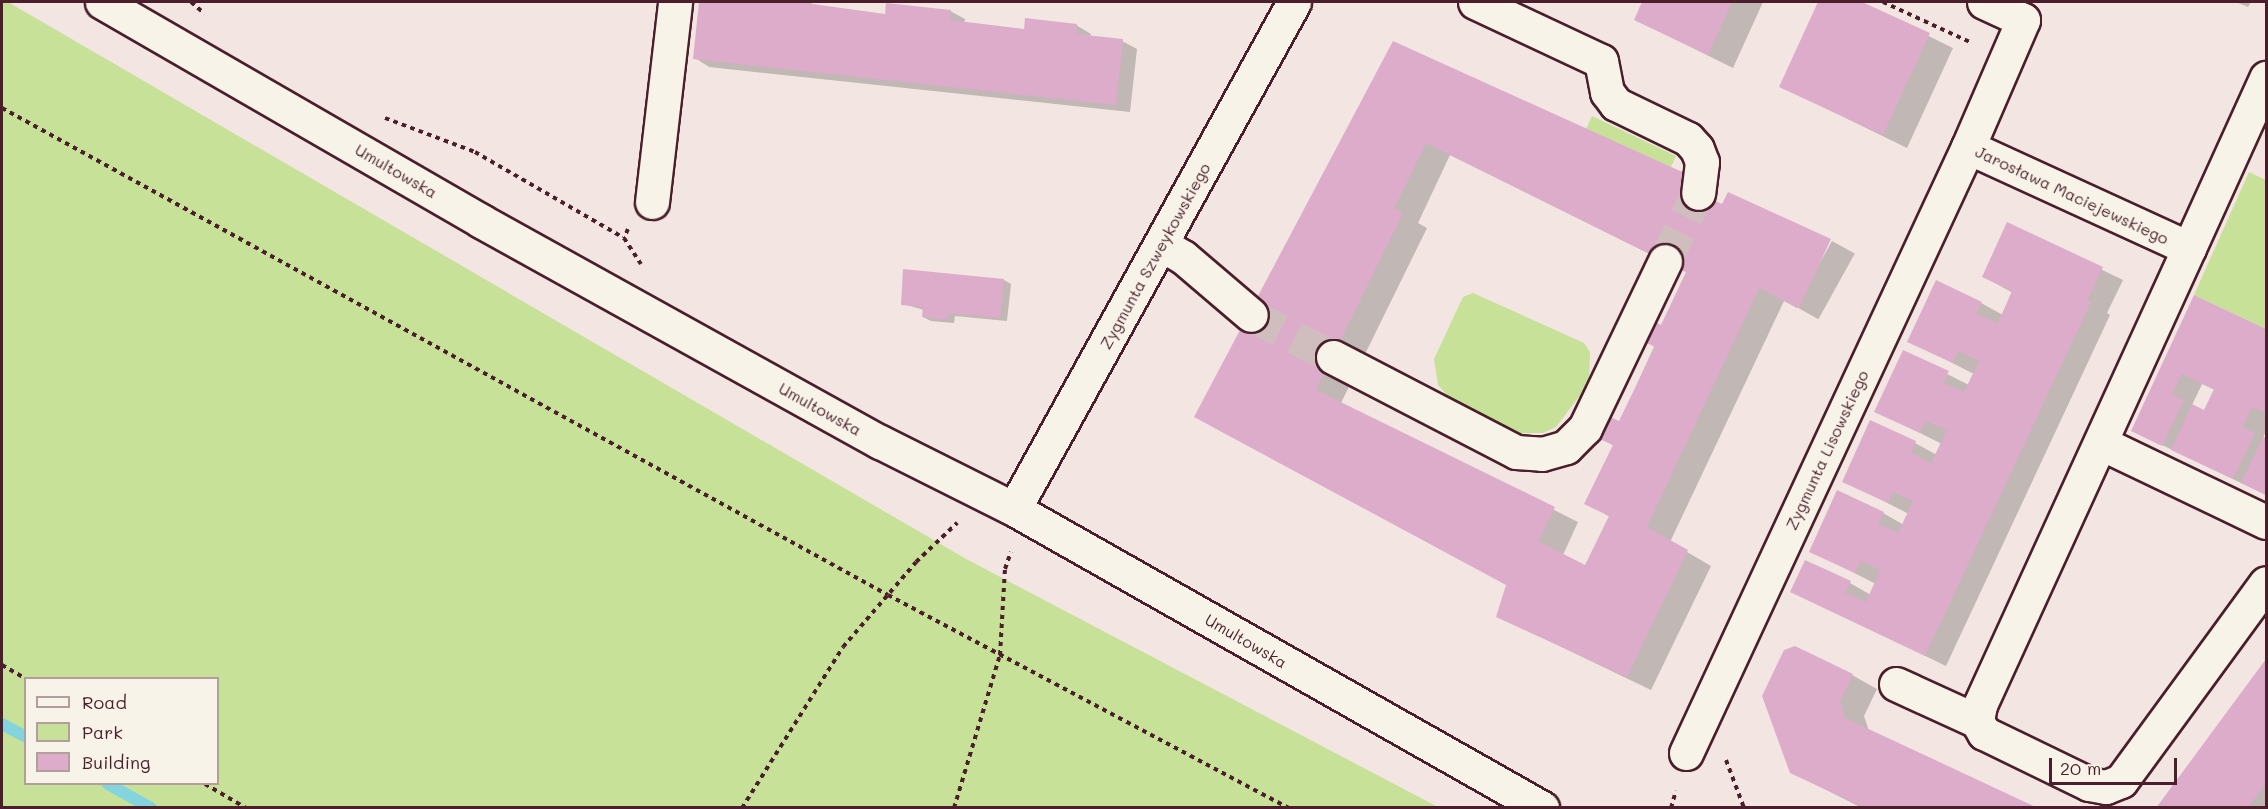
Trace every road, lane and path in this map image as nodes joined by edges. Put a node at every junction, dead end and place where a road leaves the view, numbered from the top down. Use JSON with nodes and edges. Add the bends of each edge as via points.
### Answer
{"nodes":[{"id":1,"x":102,"y":2,"type":"edge"},
{"id":2,"x":675,"y":2,"type":"edge"},
{"id":3,"x":1475,"y":2,"type":"edge"},
{"id":4,"x":1883,"y":2,"type":"edge"},
{"id":5,"x":1984,"y":2,"type":"edge"},
{"id":6,"x":1288,"y":3,"type":"edge"},
{"id":7,"x":1976,"y":46,"type":"dead end"},
{"id":8,"x":2266,"y":78,"type":"edge"},
{"id":9,"x":2,"y":108,"type":"edge"},
{"id":10,"x":2259,"y":114,"type":"edge"},
{"id":11,"x":379,"y":116,"type":"dead end"},
{"id":12,"x":1968,"y":147,"type":"junction"},
{"id":13,"x":1698,"y":193,"type":"tunnel mouth"},
{"id":14,"x":652,"y":201,"type":"dead end"},
{"id":15,"x":624,"y":238,"type":"dead end"},
{"id":16,"x":1161,"y":244,"type":"junction"},
{"id":17,"x":2188,"y":248,"type":"junction"},
{"id":18,"x":1665,"y":261,"type":"tunnel mouth"},
{"id":19,"x":1251,"y":315,"type":"tunnel mouth"},
{"id":20,"x":1333,"y":357,"type":"tunnel mouth"},
{"id":21,"x":2101,"y":443,"type":"junction"},
{"id":22,"x":1014,"y":509,"type":"junction"},
{"id":23,"x":2266,"y":522,"type":"edge"},
{"id":24,"x":2266,"y":583,"type":"edge"},
{"id":25,"x":888,"y":595,"type":"junction"},
{"id":26,"x":1000,"y":655,"type":"junction"},
{"id":27,"x":2,"y":665,"type":"edge"},
{"id":28,"x":24,"y":678,"type":"edge"},
{"id":29,"x":1896,"y":684,"type":"dead end"},
{"id":30,"x":1977,"y":721,"type":"junction"},
{"id":31,"x":1686,"y":753,"type":"dead end"},
{"id":32,"x":208,"y":785,"type":"edge"},
{"id":33,"x":246,"y":807,"type":"edge"},
{"id":34,"x":742,"y":807,"type":"edge"},
{"id":35,"x":954,"y":807,"type":"edge"},
{"id":36,"x":1288,"y":807,"type":"edge"},
{"id":37,"x":1542,"y":807,"type":"edge"}],
"edges":[{"from":1,"to":22,"type":"street","name":"Umultowska","via":[[502,233],[880,442]]},
{"from":2,"to":14,"type":"street"},
{"from":3,"to":13,"type":"street","via":[[1601,61],[1607,92],[1616,104],[1688,139],[1697,149],[1702,162]]},
{"from":4,"to":7,"type":"path"},
{"from":5,"to":12,"type":"street","name":"Jarosława Maciejewskiego","via":[[2023,20]]},
{"from":6,"to":16,"type":"street","name":"Zygmunta Szweykowskiego"},
{"from":8,"to":10,"type":"street","name":"Jarosława Maciejewskiego"},
{"from":9,"to":25,"type":"path"},
{"from":10,"to":17,"type":"street","name":"Jarosława Maciejewskiego"},
{"from":11,"to":15,"type":"path","via":[[475,152]]},
{"from":12,"to":17,"type":"street","name":"Jarosława Maciejewskiego"},
{"from":12,"to":31,"type":"street","name":"Zygmunta Lisowskiego"},
{"from":16,"to":19,"type":"street","via":[[1183,257]]},
{"from":16,"to":22,"type":"street","name":"Zygmunta Szweykowskiego"},
{"from":17,"to":21,"type":"street"},
{"from":18,"to":20,"type":"street","via":[[1585,428],[1566,447],[1550,452],[1516,452]]},
{"from":21,"to":23,"type":"street"},
{"from":21,"to":30,"type":"street","via":[[1980,705]]},
{"from":22,"to":25,"type":"path","via":[[969,508]]},
{"from":22,"to":26,"type":"path","via":[[1016,540],[1005,569]]},
{"from":22,"to":37,"type":"street","name":"Umultowska"},
{"from":24,"to":30,"type":"street","via":[[2121,781],[2106,787],[2089,784],[1984,733]]},
{"from":25,"to":26,"type":"path"},
{"from":25,"to":34,"type":"path","via":[[843,647]]},
{"from":26,"to":35,"type":"path"},
{"from":26,"to":36,"type":"path"},
{"from":27,"to":28,"type":"path"},
{"from":29,"to":30,"type":"street"},
{"from":32,"to":33,"type":"path"}]}
